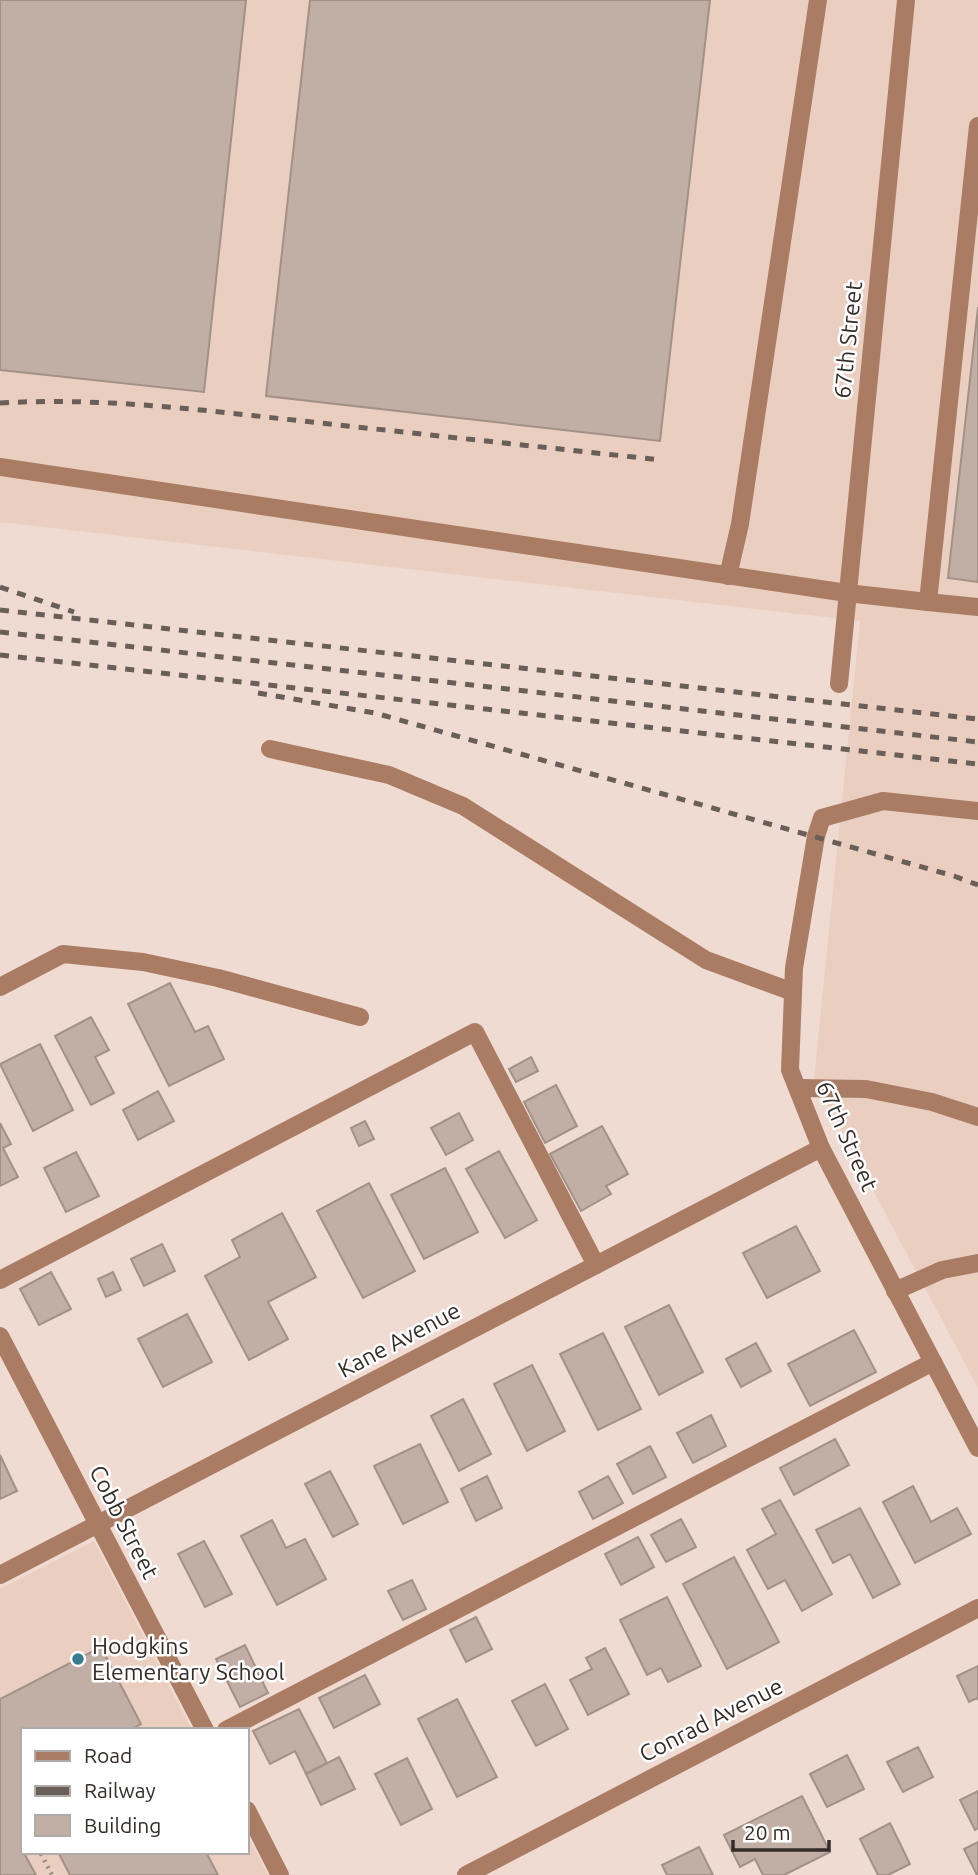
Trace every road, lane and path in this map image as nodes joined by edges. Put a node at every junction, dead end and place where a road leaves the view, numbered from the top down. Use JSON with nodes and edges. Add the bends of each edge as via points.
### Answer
{"nodes":[{"id":1,"x":818,"y":0,"type":"edge"},
{"id":2,"x":906,"y":0,"type":"edge"},
{"id":3,"x":978,"y":126,"type":"edge"},
{"id":4,"x":0,"y":467,"type":"edge"},
{"id":5,"x":728,"y":576,"type":"junction"},
{"id":6,"x":848,"y":593,"type":"junction"},
{"id":7,"x":928,"y":602,"type":"junction"},
{"id":8,"x":978,"y":607,"type":"edge"},
{"id":9,"x":839,"y":684,"type":"dead end"},
{"id":10,"x":270,"y":749,"type":"dead end"},
{"id":11,"x":978,"y":811,"type":"edge"},
{"id":12,"x":0,"y":987,"type":"edge"},
{"id":13,"x":793,"y":992,"type":"junction"},
{"id":14,"x":360,"y":1017,"type":"dead end"},
{"id":15,"x":797,"y":1088,"type":"junction"},
{"id":16,"x":978,"y":1117,"type":"edge"},
{"id":17,"x":821,"y":1148,"type":"junction"},
{"id":18,"x":978,"y":1263,"type":"edge"},
{"id":19,"x":596,"y":1265,"type":"junction"},
{"id":20,"x":0,"y":1280,"type":"edge"},
{"id":21,"x":895,"y":1291,"type":"junction"},
{"id":22,"x":0,"y":1336,"type":"edge"},
{"id":23,"x":933,"y":1362,"type":"junction"},
{"id":24,"x":978,"y":1448,"type":"edge"},
{"id":25,"x":98,"y":1524,"type":"junction"},
{"id":26,"x":0,"y":1576,"type":"edge"},
{"id":27,"x":978,"y":1608,"type":"edge"},
{"id":28,"x":204,"y":1728,"type":"edge"},
{"id":29,"x":230,"y":1728,"type":"edge"},
{"id":30,"x":248,"y":1812,"type":"edge"},
{"id":31,"x":41,"y":1854,"type":"edge"},
{"id":32,"x":52,"y":1875,"type":"edge"},
{"id":33,"x":280,"y":1875,"type":"edge"},
{"id":34,"x":466,"y":1875,"type":"edge"}],
"edges":[{"from":1,"to":5,"type":"street","via":[[740,524]]},
{"from":2,"to":6,"type":"street","name":"67th Street"},
{"from":3,"to":7,"type":"street"},
{"from":4,"to":5,"type":"street"},
{"from":5,"to":6,"type":"street"},
{"from":6,"to":7,"type":"street"},
{"from":6,"to":9,"type":"street","name":"67th Street"},
{"from":7,"to":8,"type":"street"},
{"from":10,"to":13,"type":"street","via":[[390,775],[463,806],[706,960]]},
{"from":11,"to":13,"type":"street","name":"67th Street","via":[[883,802],[822,818]]},
{"from":12,"to":14,"type":"street","via":[[64,954],[143,962]]},
{"from":13,"to":15,"type":"street","name":"67th Street","via":[[790,1070]]},
{"from":15,"to":16,"type":"street","via":[[866,1090],[932,1102]]},
{"from":15,"to":17,"type":"street","name":"67th Street"},
{"from":17,"to":19,"type":"street","name":"Kane Avenue"},
{"from":17,"to":21,"type":"street","name":"67th Street"},
{"from":18,"to":21,"type":"street","via":[[942,1270]]},
{"from":19,"to":20,"type":"street","via":[[475,1032]]},
{"from":19,"to":25,"type":"street","name":"Kane Avenue"},
{"from":21,"to":23,"type":"street","name":"67th Street"},
{"from":22,"to":25,"type":"street","name":"Cobb Street"},
{"from":23,"to":24,"type":"street","name":"67th Street"},
{"from":23,"to":29,"type":"street"},
{"from":25,"to":26,"type":"street","name":"Kane Avenue"},
{"from":25,"to":28,"type":"street","name":"Cobb Street"},
{"from":27,"to":34,"type":"street","name":"Conrad Avenue"},
{"from":30,"to":33,"type":"street"},
{"from":31,"to":32,"type":"path"}]}
